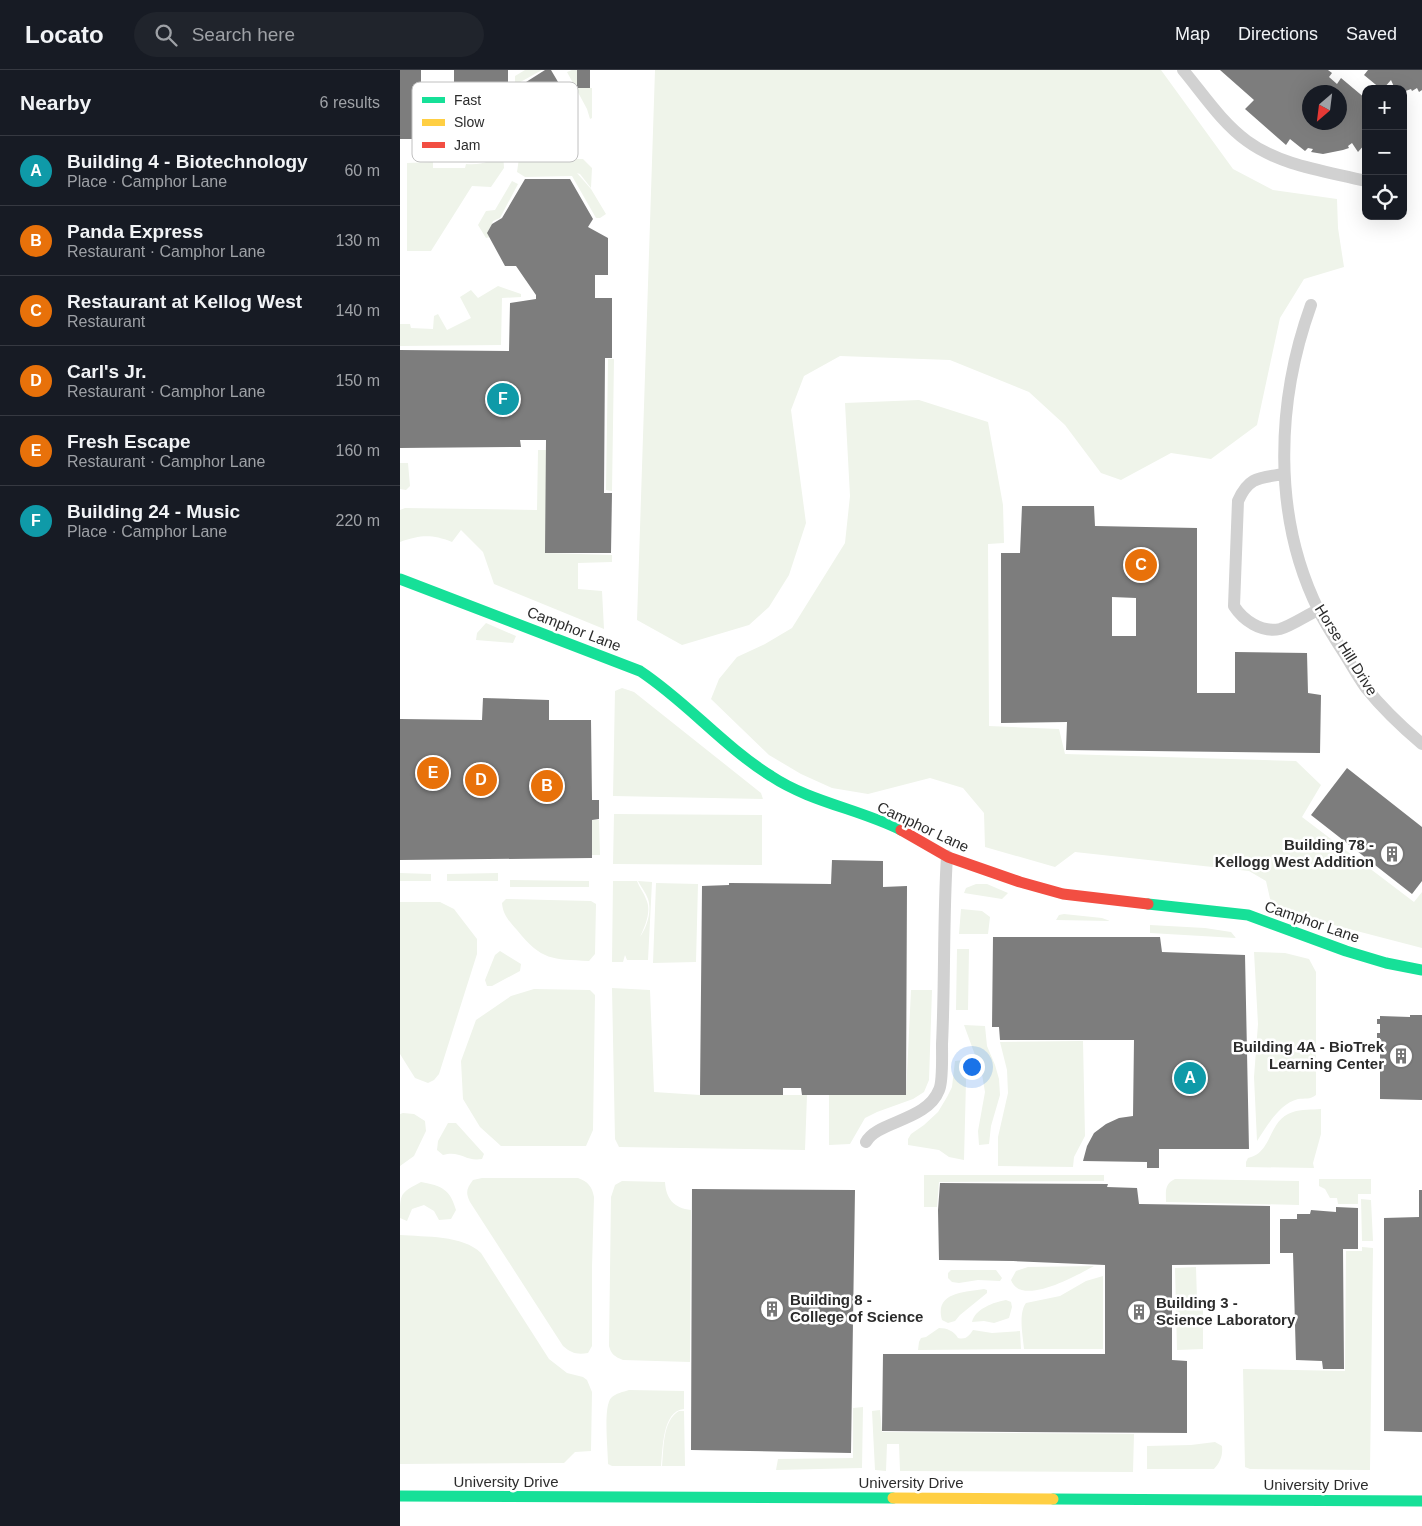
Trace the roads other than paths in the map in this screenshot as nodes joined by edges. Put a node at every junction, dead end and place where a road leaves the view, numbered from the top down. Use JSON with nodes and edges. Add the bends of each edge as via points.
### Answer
{"nodes":[{"id":1,"x":1184,"y":70,"type":"edge"},
{"id":2,"x":1362,"y":180,"type":"edge"},
{"id":3,"x":1311,"y":305,"type":"dead end"},
{"id":4,"x":1284,"y":474,"type":"junction"},
{"id":5,"x":400,"y":579,"type":"edge"},
{"id":6,"x":1318,"y":610,"type":"junction"},
{"id":7,"x":1422,"y":744,"type":"edge"},
{"id":8,"x":947,"y":856,"type":"junction"},
{"id":9,"x":1422,"y":970,"type":"edge"},
{"id":10,"x":866,"y":1142,"type":"dead end"},
{"id":11,"x":400,"y":1496,"type":"edge"},
{"id":12,"x":1422,"y":1501,"type":"edge"}],
"edges":[{"from":1,"to":2,"type":"lane","via":[[1226,122],[1267,154]]},
{"from":3,"to":4,"type":"lane","name":"Horse Hill Drive","via":[[1292,372],[1286,416]]},
{"from":4,"to":6,"type":"lane","name":"Horse Hill Drive","via":[[1300,564]]},
{"from":4,"to":6,"type":"lane","via":[[1253,479],[1243,489],[1238,501],[1234,606],[1249,622],[1265,629],[1280,629]]},
{"from":5,"to":8,"type":"street","name":"Camphor Lane","via":[[640,671],[658,682],[769,776],[797,792],[892,826]]},
{"from":6,"to":7,"type":"lane","name":"Horse Hill Drive","via":[[1366,687],[1400,726]]},
{"from":8,"to":9,"type":"street","name":"Camphor Lane","via":[[1063,894],[1248,916],[1346,951]]},
{"from":8,"to":10,"type":"lane","via":[[940,1090],[929,1105],[869,1137]]},
{"from":11,"to":12,"type":"street","name":"University Drive"}]}
